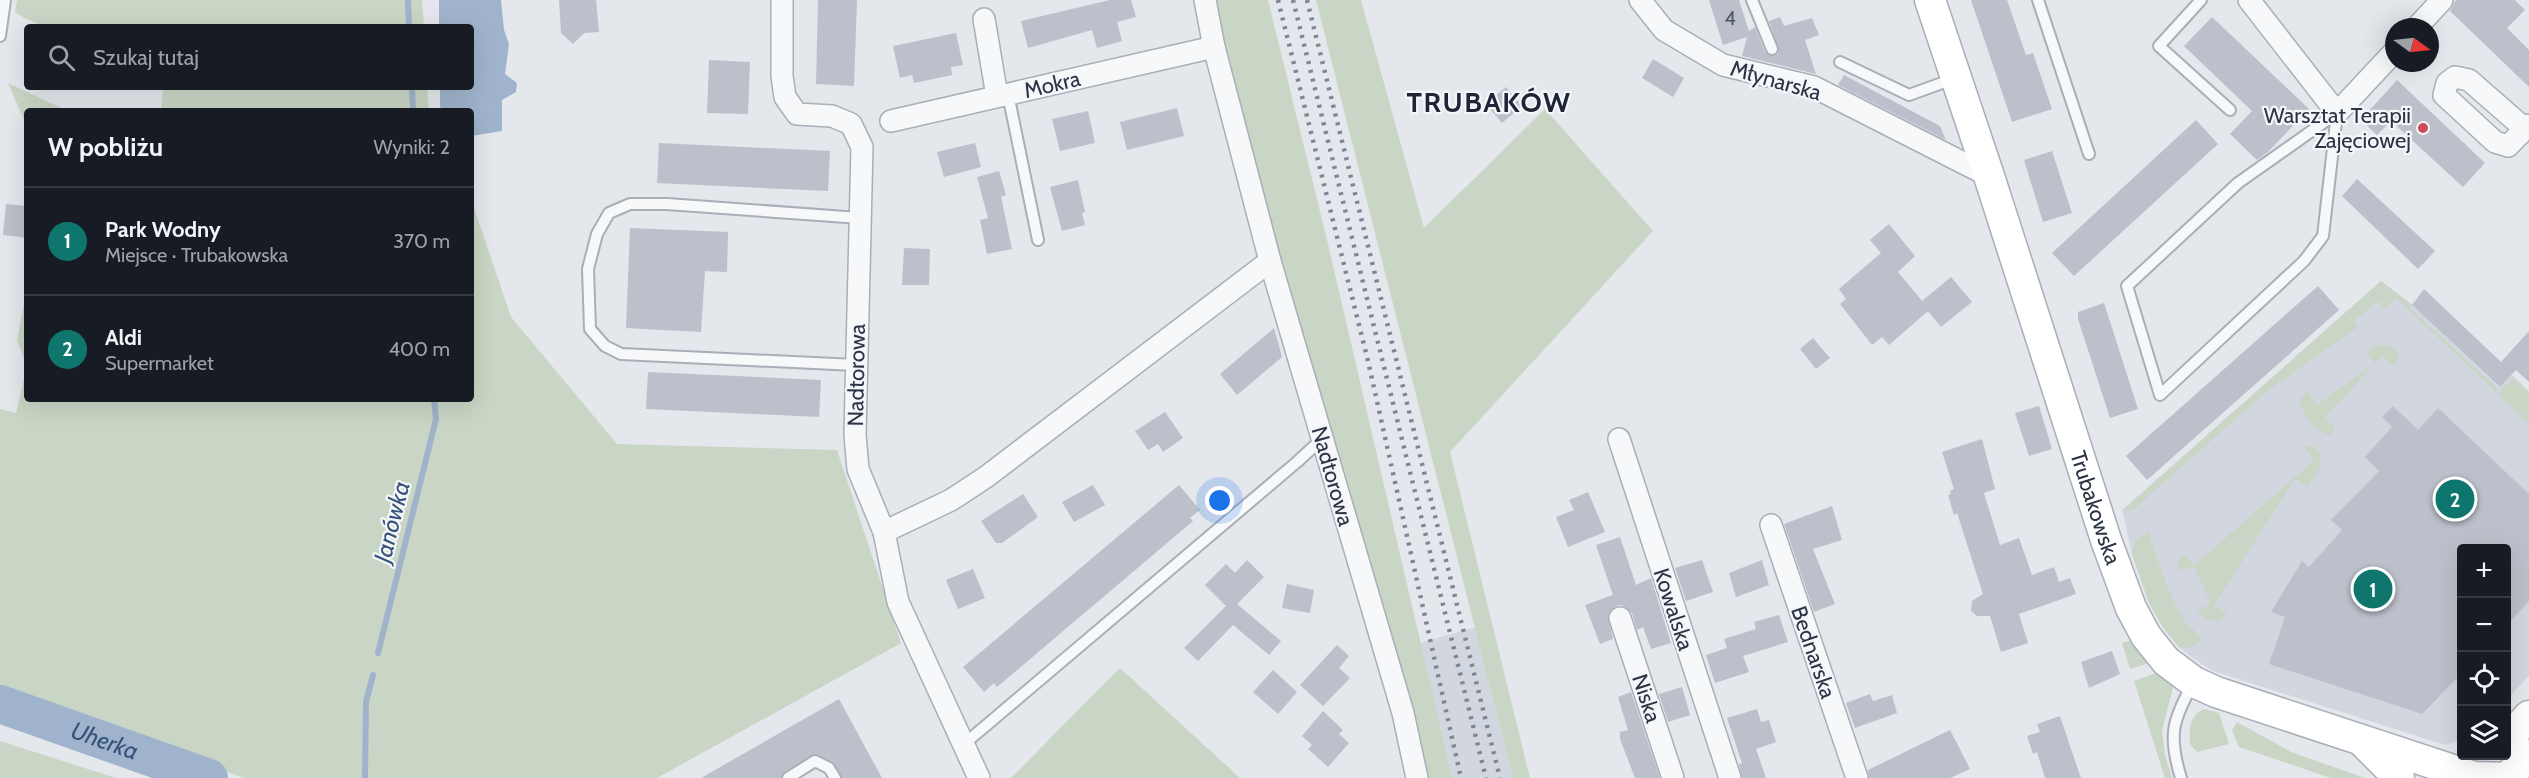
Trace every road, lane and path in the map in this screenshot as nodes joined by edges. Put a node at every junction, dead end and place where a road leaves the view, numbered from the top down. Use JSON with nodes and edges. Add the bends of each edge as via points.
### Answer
{"nodes":[{"id":1,"x":5,"y":0,"type":"edge"},
{"id":2,"x":782,"y":0,"type":"edge"},
{"id":3,"x":1205,"y":0,"type":"edge"},
{"id":4,"x":1640,"y":0,"type":"edge"},
{"id":5,"x":1752,"y":0,"type":"edge"},
{"id":6,"x":1930,"y":0,"type":"edge"},
{"id":7,"x":2038,"y":0,"type":"edge"},
{"id":8,"x":2201,"y":0,"type":"edge"},
{"id":9,"x":2249,"y":0,"type":"edge"},
{"id":10,"x":2442,"y":0,"type":"edge"},
{"id":11,"x":2425,"y":18,"type":"edge"},
{"id":12,"x":984,"y":19,"type":"dead end"},
{"id":13,"x":0,"y":36,"type":"edge"},
{"id":14,"x":1214,"y":47,"type":"junction"},
{"id":15,"x":1772,"y":49,"type":"dead end"},
{"id":16,"x":1840,"y":62,"type":"dead end"},
{"id":17,"x":2385,"y":62,"type":"edge"},
{"id":18,"x":1956,"y":78,"type":"junction"},
{"id":19,"x":1003,"y":95,"type":"junction"},
{"id":20,"x":2230,"y":110,"type":"dead end"},
{"id":21,"x":2337,"y":113,"type":"junction"},
{"id":22,"x":891,"y":121,"type":"dead end"},
{"id":23,"x":2089,"y":154,"type":"dead end"},
{"id":24,"x":1989,"y":176,"type":"junction"},
{"id":25,"x":860,"y":218,"type":"junction"},
{"id":26,"x":1038,"y":240,"type":"dead end"},
{"id":27,"x":1270,"y":261,"type":"junction"},
{"id":28,"x":856,"y":365,"type":"junction"},
{"id":29,"x":1322,"y":439,"type":"junction"},
{"id":30,"x":1619,"y":439,"type":"dead end"},
{"id":31,"x":1771,"y":525,"type":"dead end"},
{"id":32,"x":884,"y":532,"type":"junction"},
{"id":33,"x":1620,"y":618,"type":"dead end"},
{"id":34,"x":2194,"y":682,"type":"junction"},
{"id":35,"x":2529,"y":716,"type":"edge"},
{"id":36,"x":2511,"y":736,"type":"edge"},
{"id":37,"x":2359,"y":738,"type":"junction"},
{"id":38,"x":963,"y":746,"type":"junction"},
{"id":39,"x":2529,"y":755,"type":"edge"},
{"id":40,"x":2492,"y":774,"type":"edge"},
{"id":41,"x":788,"y":778,"type":"edge"},
{"id":42,"x":835,"y":778,"type":"edge"},
{"id":43,"x":979,"y":778,"type":"edge"},
{"id":44,"x":1417,"y":778,"type":"edge"},
{"id":45,"x":1673,"y":778,"type":"edge"},
{"id":46,"x":1730,"y":778,"type":"edge"},
{"id":47,"x":1857,"y":778,"type":"edge"},
{"id":48,"x":2181,"y":778,"type":"edge"},
{"id":49,"x":2399,"y":778,"type":"edge"}],
"edges":[{"from":1,"to":13,"type":"lane"},
{"from":2,"to":25,"type":"street","name":"Nadtorowa","via":[[780,53],[785,96],[797,114],[831,116],[851,124],[862,147]]},
{"from":3,"to":14,"type":"street","name":"Nadtorowa"},
{"from":4,"to":24,"type":"street","name":"Młynarska","via":[[1664,30],[1723,65],[1814,87]]},
{"from":5,"to":15,"type":"lane"},
{"from":6,"to":18,"type":"street","name":"Trubakowska"},
{"from":7,"to":23,"type":"lane"},
{"from":8,"to":20,"type":"lane","via":[[2159,45]]},
{"from":9,"to":21,"type":"street"},
{"from":10,"to":11,"type":"street"},
{"from":12,"to":19,"type":"street"},
{"from":14,"to":19,"type":"street","name":"Mokra"},
{"from":14,"to":27,"type":"street","name":"Nadtorowa"},
{"from":16,"to":18,"type":"lane","via":[[1909,95]]},
{"from":17,"to":21,"type":"street"},
{"from":18,"to":24,"type":"street","name":"Trubakowska"},
{"from":19,"to":22,"type":"street","name":"Mokra"},
{"from":19,"to":26,"type":"lane"},
{"from":21,"to":21,"type":"lane","via":[[2238,183],[2127,286],[2160,395],[2304,261],[2323,236]]},
{"from":24,"to":34,"type":"street","name":"Trubakowska","via":[[2131,608],[2156,650]]},
{"from":25,"to":28,"type":"street","name":"Nadtorowa"},
{"from":25,"to":28,"type":"lane","via":[[630,204],[609,213],[597,234],[588,269],[590,329],[605,346],[621,354]]},
{"from":27,"to":29,"type":"street","name":"Nadtorowa"},
{"from":27,"to":32,"type":"street","via":[[986,477],[951,500]]},
{"from":28,"to":32,"type":"street","name":"Nadtorowa","via":[[858,469]]},
{"from":29,"to":38,"type":"lane"},
{"from":29,"to":44,"type":"street","name":"Nadtorowa","via":[[1403,713]]},
{"from":30,"to":46,"type":"street","name":"Kowalska"},
{"from":31,"to":47,"type":"street","name":"Bednarska"},
{"from":32,"to":38,"type":"street","name":"Nadtorowa","via":[[898,602]]},
{"from":33,"to":45,"type":"street","name":"Niska"},
{"from":34,"to":37,"type":"street","name":"Trubakowska"},
{"from":34,"to":48,"type":"lane","via":[[2174,720],[2173,741]]},
{"from":35,"to":36,"type":"street"},
{"from":37,"to":40,"type":"street","name":"Trubakowska"},
{"from":37,"to":49,"type":"street"},
{"from":38,"to":43,"type":"street","name":"Nadtorowa"},
{"from":39,"to":40,"type":"street"},
{"from":41,"to":42,"type":"lane","via":[[815,761],[829,768]]}]}
